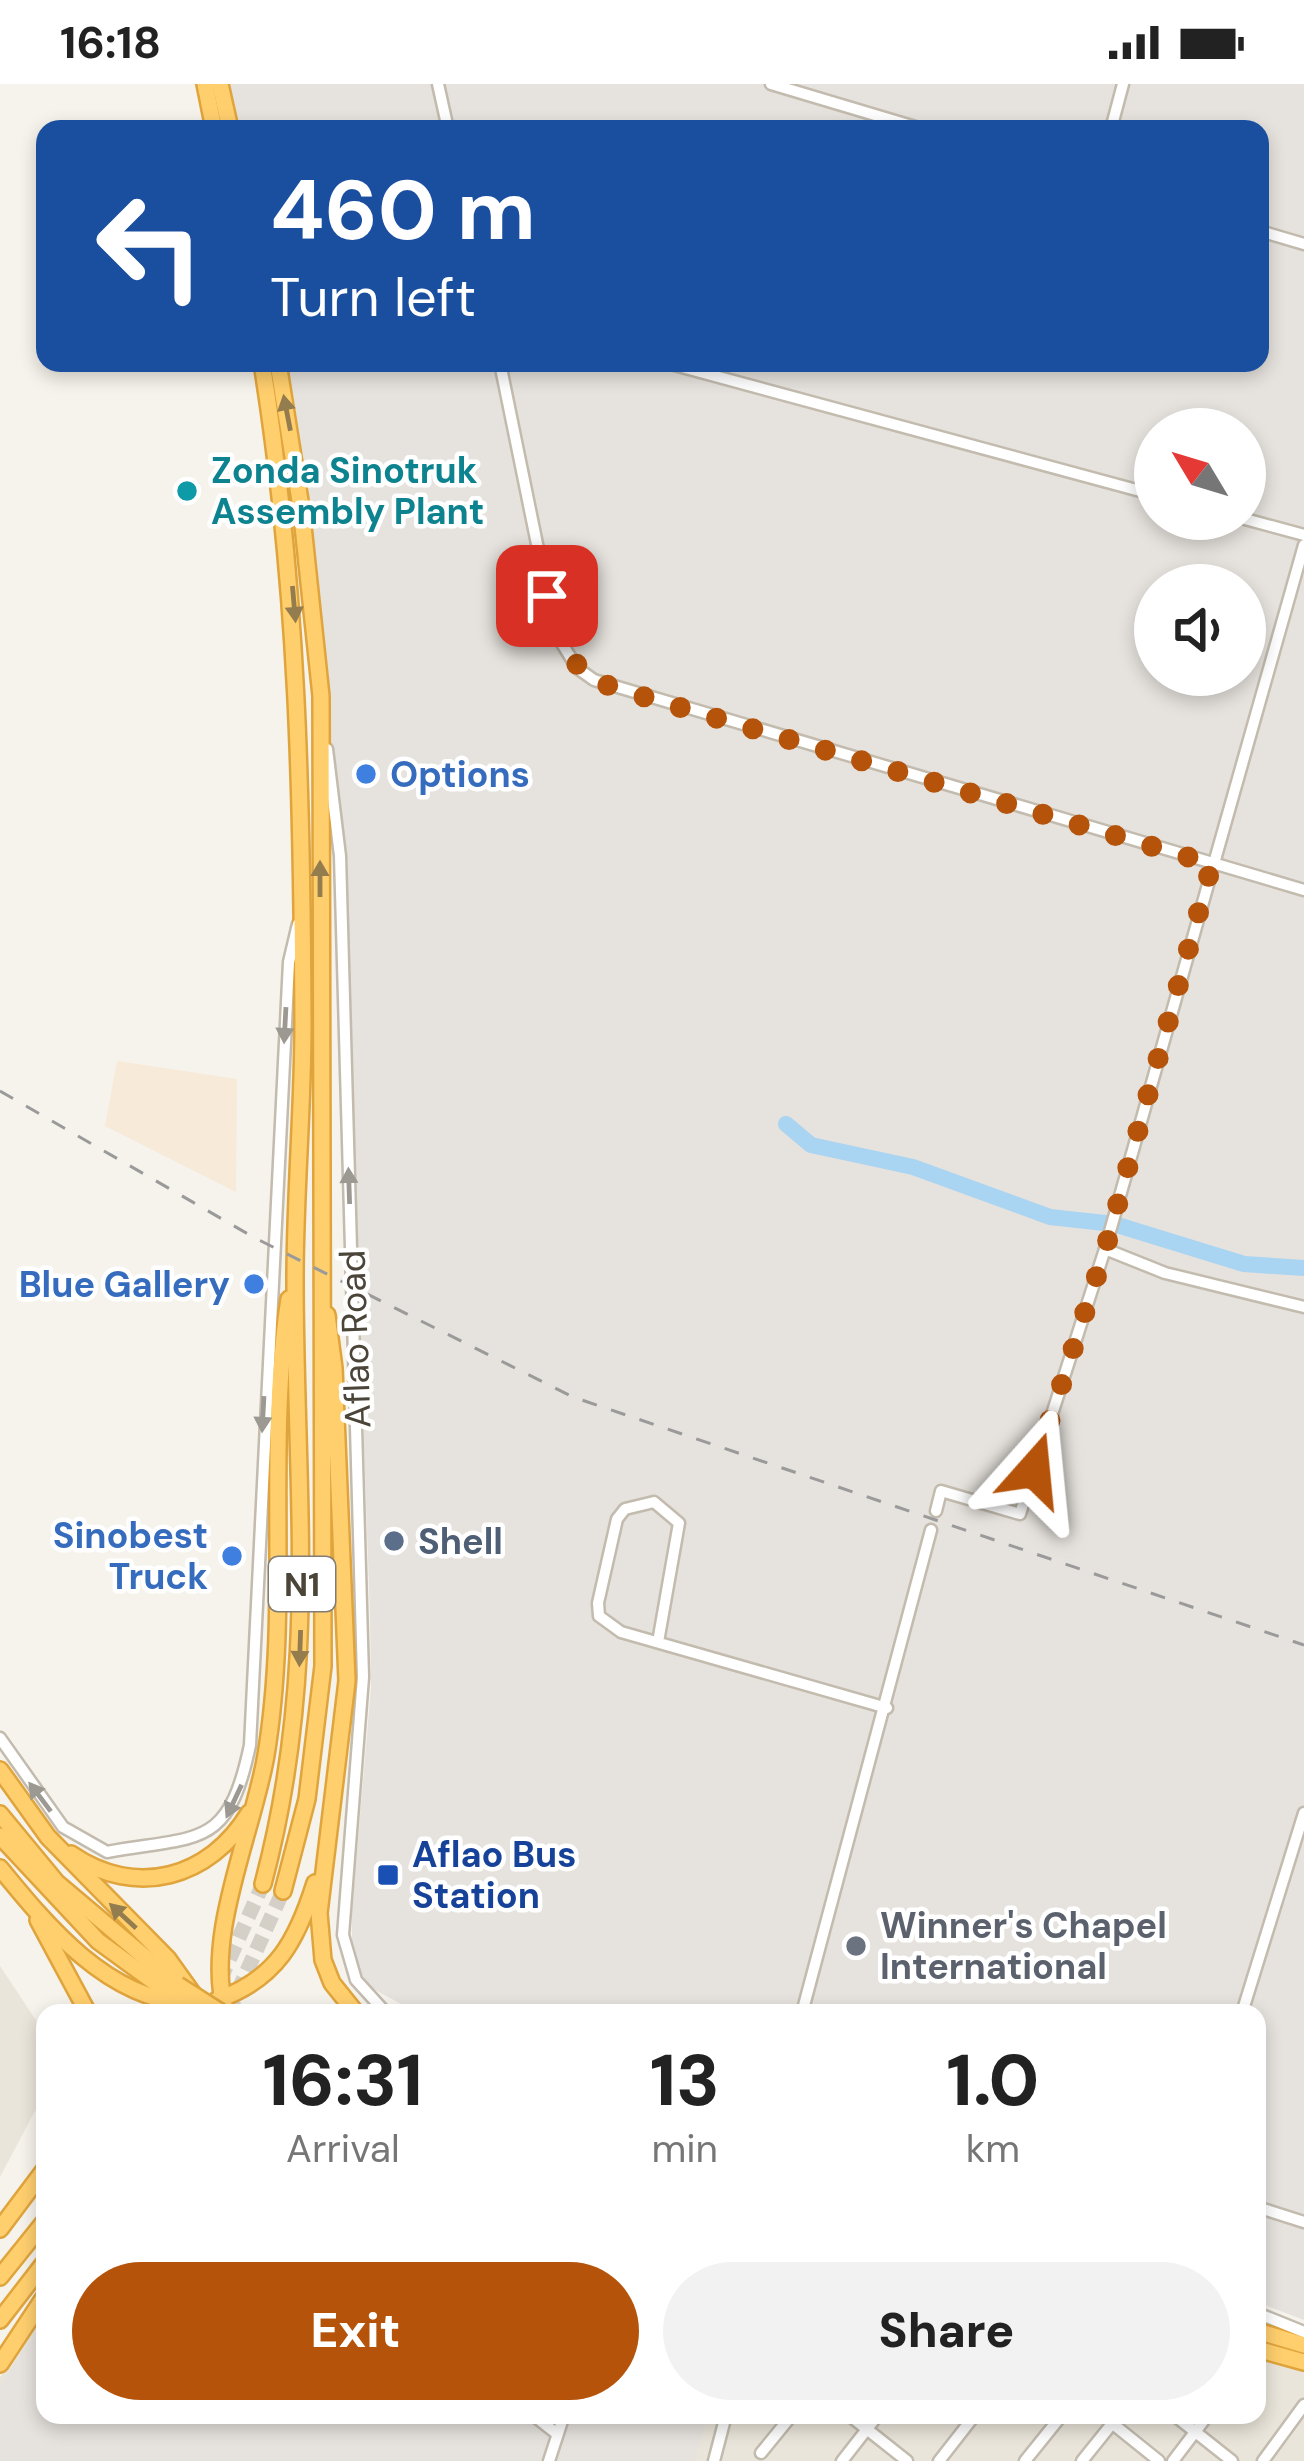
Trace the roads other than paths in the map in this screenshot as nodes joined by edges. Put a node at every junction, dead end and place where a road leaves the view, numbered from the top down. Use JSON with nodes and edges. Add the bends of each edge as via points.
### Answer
{"nodes":[{"id":1,"x":205,"y":84,"type":"edge"},
{"id":2,"x":220,"y":84,"type":"edge"},
{"id":3,"x":438,"y":84,"type":"edge"},
{"id":4,"x":771,"y":84,"type":"edge"},
{"id":5,"x":1124,"y":84,"type":"edge"},
{"id":6,"x":212,"y":120,"type":"edge"},
{"id":7,"x":228,"y":120,"type":"edge"},
{"id":8,"x":446,"y":120,"type":"edge"},
{"id":9,"x":892,"y":120,"type":"edge"},
{"id":10,"x":1114,"y":120,"type":"edge"},
{"id":11,"x":1269,"y":234,"type":"edge"},
{"id":12,"x":1304,"y":244,"type":"edge"},
{"id":13,"x":263,"y":372,"type":"edge"},
{"id":14,"x":280,"y":372,"type":"edge"},
{"id":15,"x":502,"y":372,"type":"edge"},
{"id":16,"x":700,"y":372,"type":"edge"},
{"id":17,"x":1134,"y":489,"type":"edge"},
{"id":18,"x":1266,"y":525,"type":"edge"},
{"id":19,"x":1304,"y":535,"type":"edge"},
{"id":20,"x":1304,"y":545,"type":"edge"},
{"id":21,"x":321,"y":696,"type":"junction"},
{"id":22,"x":1212,"y":864,"type":"junction"},
{"id":23,"x":1304,"y":890,"type":"edge"},
{"id":24,"x":302,"y":909,"type":"junction"},
{"id":25,"x":1105,"y":1250,"type":"junction"},
{"id":26,"x":295,"y":1279,"type":"junction"},
{"id":27,"x":320,"y":1290,"type":"junction"},
{"id":28,"x":1304,"y":1307,"type":"edge"},
{"id":29,"x":936,"y":1510,"type":"dead end"},
{"id":30,"x":931,"y":1530,"type":"dead end"},
{"id":31,"x":658,"y":1642,"type":"junction"},
{"id":32,"x":887,"y":1708,"type":"junction"},
{"id":33,"x":0,"y":1738,"type":"edge"},
{"id":34,"x":0,"y":1770,"type":"edge"},
{"id":35,"x":261,"y":1788,"type":"junction"},
{"id":36,"x":1304,"y":1813,"type":"edge"},
{"id":37,"x":0,"y":1814,"type":"edge"},
{"id":38,"x":0,"y":1836,"type":"edge"},
{"id":39,"x":48,"y":1838,"type":"junction"},
{"id":40,"x":324,"y":1857,"type":"junction"},
{"id":41,"x":0,"y":1868,"type":"edge"},
{"id":42,"x":263,"y":1884,"type":"tunnel mouth"},
{"id":43,"x":283,"y":1891,"type":"tunnel mouth"},
{"id":44,"x":27,"y":1902,"type":"junction"},
{"id":45,"x":102,"y":1935,"type":"junction"},
{"id":46,"x":83,"y":2004,"type":"edge"},
{"id":47,"x":168,"y":2004,"type":"edge"},
{"id":48,"x":192,"y":2004,"type":"edge"},
{"id":49,"x":196,"y":2004,"type":"edge"},
{"id":50,"x":216,"y":2004,"type":"edge"},
{"id":51,"x":223,"y":2004,"type":"edge"},
{"id":52,"x":228,"y":2004,"type":"edge"},
{"id":53,"x":350,"y":2004,"type":"edge"},
{"id":54,"x":378,"y":2004,"type":"edge"},
{"id":55,"x":805,"y":2004,"type":"edge"},
{"id":56,"x":1245,"y":2004,"type":"edge"},
{"id":57,"x":36,"y":2182,"type":"edge"},
{"id":58,"x":1266,"y":2210,"type":"edge"},
{"id":59,"x":1304,"y":2222,"type":"edge"},
{"id":60,"x":0,"y":2229,"type":"edge"},
{"id":61,"x":36,"y":2232,"type":"edge"},
{"id":62,"x":36,"y":2274,"type":"edge"},
{"id":63,"x":0,"y":2276,"type":"edge"},
{"id":64,"x":36,"y":2310,"type":"edge"},
{"id":65,"x":1266,"y":2317,"type":"edge"},
{"id":66,"x":0,"y":2320,"type":"edge"},
{"id":67,"x":1304,"y":2332,"type":"edge"},
{"id":68,"x":1266,"y":2334,"type":"edge"},
{"id":69,"x":1304,"y":2345,"type":"edge"},
{"id":70,"x":1266,"y":2351,"type":"edge"},
{"id":71,"x":1304,"y":2362,"type":"edge"},
{"id":72,"x":0,"y":2365,"type":"edge"},
{"id":73,"x":1304,"y":2405,"type":"edge"},
{"id":74,"x":544,"y":2424,"type":"edge"},
{"id":75,"x":560,"y":2424,"type":"edge"},
{"id":76,"x":724,"y":2424,"type":"edge"},
{"id":77,"x":785,"y":2424,"type":"edge"},
{"id":78,"x":860,"y":2424,"type":"edge"},
{"id":79,"x":871,"y":2424,"type":"edge"},
{"id":80,"x":968,"y":2424,"type":"edge"},
{"id":81,"x":1053,"y":2424,"type":"edge"},
{"id":82,"x":1113,"y":2424,"type":"edge"},
{"id":83,"x":1120,"y":2424,"type":"edge"},
{"id":84,"x":1186,"y":2424,"type":"edge"},
{"id":85,"x":1202,"y":2424,"type":"edge"},
{"id":86,"x":867,"y":2429,"type":"junction"},
{"id":87,"x":1196,"y":2432,"type":"junction"},
{"id":88,"x":556,"y":2433,"type":"junction"},
{"id":89,"x":761,"y":2453,"type":"dead end"},
{"id":90,"x":549,"y":2461,"type":"edge"},
{"id":91,"x":714,"y":2461,"type":"edge"},
{"id":92,"x":842,"y":2461,"type":"edge"},
{"id":93,"x":907,"y":2461,"type":"edge"},
{"id":94,"x":939,"y":2461,"type":"edge"},
{"id":95,"x":1025,"y":2461,"type":"edge"},
{"id":96,"x":1082,"y":2461,"type":"edge"},
{"id":97,"x":1159,"y":2461,"type":"edge"},
{"id":98,"x":1173,"y":2461,"type":"edge"},
{"id":99,"x":1232,"y":2461,"type":"edge"},
{"id":100,"x":1263,"y":2461,"type":"edge"}],
"edges":[{"from":1,"to":6,"type":"highway"},
{"from":2,"to":7,"type":"highway"},
{"from":3,"to":8,"type":"street"},
{"from":4,"to":9,"type":"street"},
{"from":5,"to":10,"type":"street"},
{"from":11,"to":12,"type":"street"},
{"from":13,"to":24,"type":"highway","name":"Aflao Road","number":"N1","one_way":true,"via":[[297,641]]},
{"from":21,"to":14,"type":"highway","name":"Aflao Road","number":"N1","one_way":true},
{"from":15,"to":22,"type":"street","via":[[555,632],[577,668],[614,688]]},
{"from":16,"to":17,"type":"street"},
{"from":18,"to":19,"type":"street"},
{"from":20,"to":22,"type":"street"},
{"from":27,"to":21,"type":"highway","name":"Aflao Road","number":"N1","one_way":true},
{"from":54,"to":21,"type":"street","name":"Aflao Road","number":"N1","one_way":true,"via":[[356,1980],[344,1949],[363,1677],[362,1555],[340,856]]},
{"from":22,"to":23,"type":"street"},
{"from":22,"to":25,"type":"street"},
{"from":24,"to":26,"type":"highway","name":"Aflao Road","number":"N1"},
{"from":24,"to":33,"type":"street","name":"Aflao Road","one_way":true,"via":[[289,962],[242,1785],[230,1814],[209,1833],[106,1852],[63,1827]]},
{"from":25,"to":28,"type":"street"},
{"from":25,"to":29,"type":"street","via":[[1020,1514],[941,1492]]},
{"from":26,"to":35,"type":"highway","via":[[285,1325],[273,1712]]},
{"from":26,"to":42,"type":"highway","name":"Aflao Road","number":"N1","one_way":true,"via":[[304,1526],[299,1684],[286,1796]]},
{"from":27,"to":40,"type":"highway","via":[[334,1368],[346,1681]]},
{"from":27,"to":43,"type":"highway","name":"Aflao Road","number":"N1","via":[[323,1666],[307,1799]]},
{"from":30,"to":32,"type":"street"},
{"from":31,"to":31,"type":"street","via":[[599,1616],[617,1519],[639,1503],[654,1502],[679,1523]]},
{"from":31,"to":32,"type":"street"},
{"from":32,"to":55,"type":"street"},
{"from":34,"to":39,"type":"highway"},
{"from":35,"to":39,"type":"highway","via":[[234,1838],[176,1876],[120,1877]]},
{"from":35,"to":51,"type":"highway","via":[[225,1921]]},
{"from":36,"to":56,"type":"street"},
{"from":37,"to":45,"type":"highway"},
{"from":38,"to":45,"type":"highway"},
{"from":49,"to":39,"type":"highway","one_way":true,"via":[[169,1959]]},
{"from":40,"to":52,"type":"highway","via":[[298,1935],[275,1969]]},
{"from":40,"to":53,"type":"highway","via":[[323,1960]]},
{"from":41,"to":44,"type":"highway"},
{"from":44,"to":46,"type":"highway"},
{"from":44,"to":47,"type":"highway","via":[[127,1989]]},
{"from":45,"to":48,"type":"highway","bridge":true},
{"from":45,"to":50,"type":"highway","bridge":true},
{"from":57,"to":60,"type":"highway"},
{"from":58,"to":59,"type":"street"},
{"from":61,"to":63,"type":"highway"},
{"from":62,"to":66,"type":"highway"},
{"from":64,"to":72,"type":"highway"},
{"from":65,"to":67,"type":"street"},
{"from":68,"to":69,"type":"highway"},
{"from":70,"to":71,"type":"highway"},
{"from":73,"to":100,"type":"street"},
{"from":74,"to":88,"type":"street"},
{"from":75,"to":88,"type":"street"},
{"from":76,"to":91,"type":"street"},
{"from":77,"to":89,"type":"street"},
{"from":78,"to":86,"type":"street"},
{"from":79,"to":86,"type":"street"},
{"from":80,"to":94,"type":"street"},
{"from":81,"to":95,"type":"street"},
{"from":82,"to":96,"type":"street"},
{"from":83,"to":97,"type":"street"},
{"from":84,"to":87,"type":"street"},
{"from":85,"to":87,"type":"street"},
{"from":86,"to":92,"type":"street"},
{"from":86,"to":93,"type":"street"},
{"from":87,"to":98,"type":"street"},
{"from":87,"to":99,"type":"street"},
{"from":88,"to":90,"type":"street"}]}
